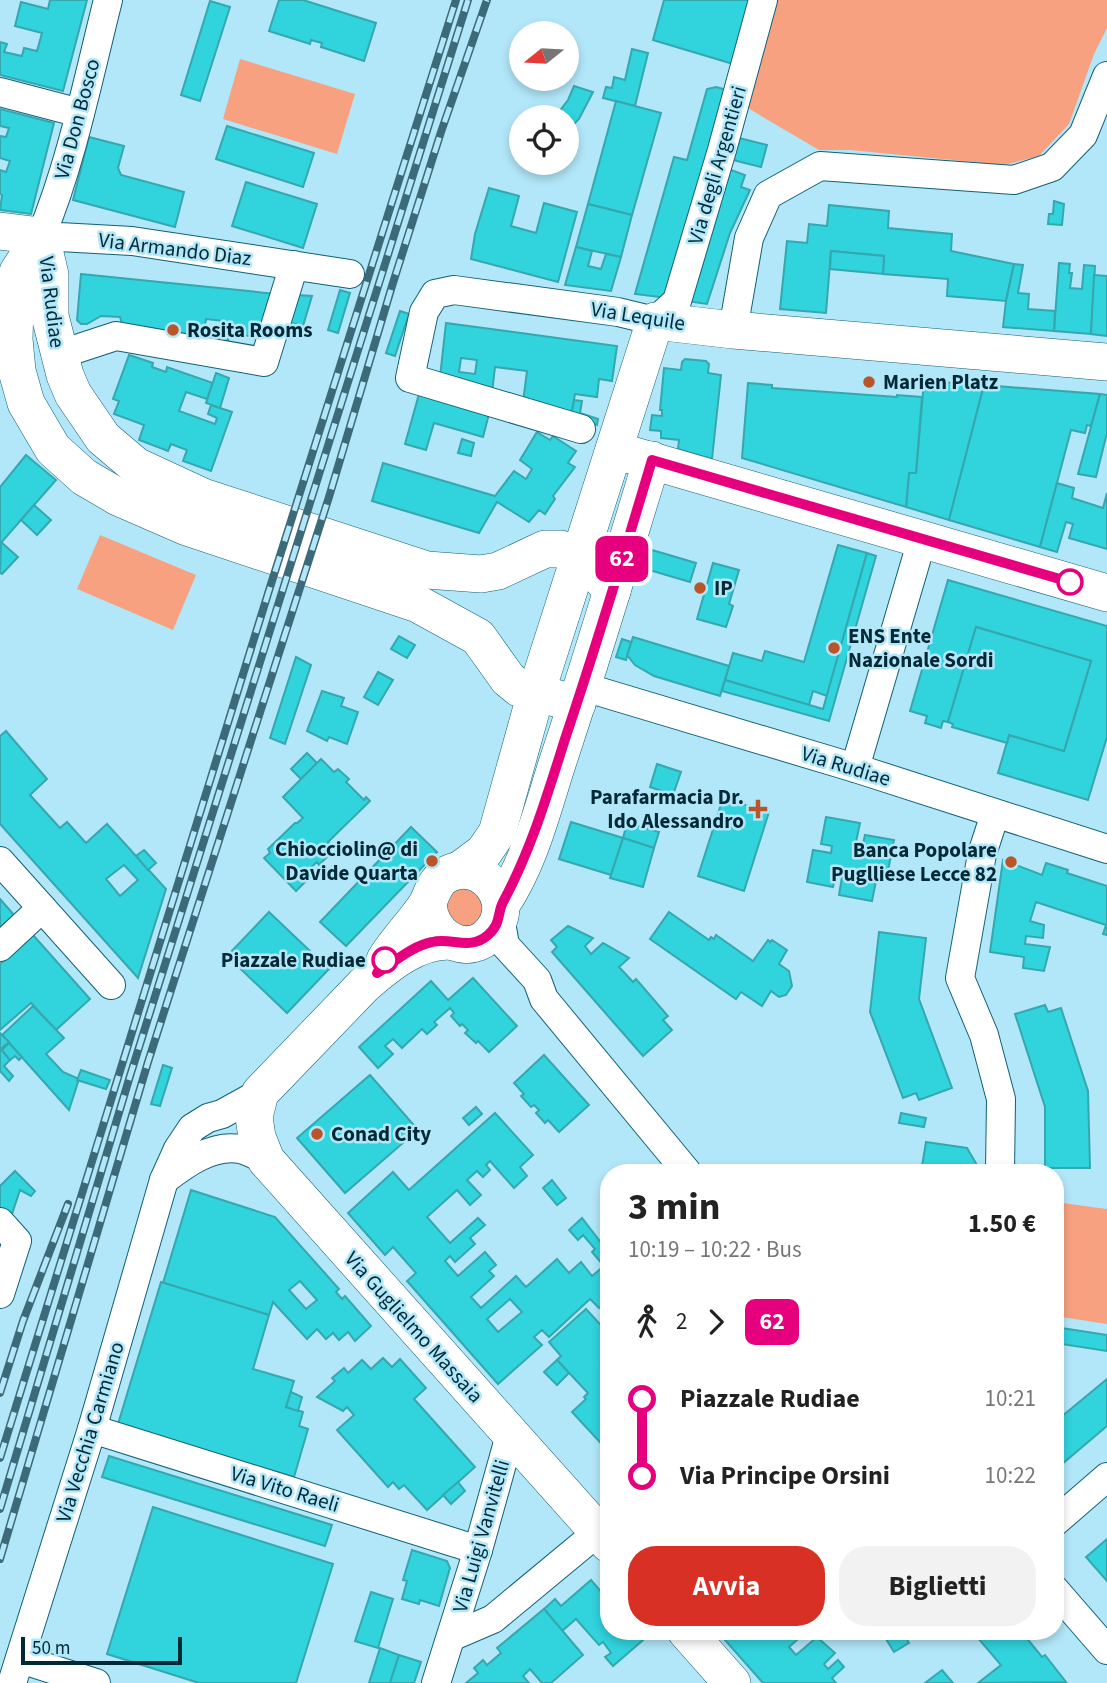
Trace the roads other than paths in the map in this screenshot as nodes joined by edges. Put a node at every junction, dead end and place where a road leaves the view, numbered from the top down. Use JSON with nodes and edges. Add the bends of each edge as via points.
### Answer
{"nodes":[{"id":1,"x":108,"y":0,"type":"edge"},
{"id":2,"x":763,"y":0,"type":"edge"},
{"id":3,"x":1107,"y":76,"type":"edge"},
{"id":4,"x":0,"y":92,"type":"edge"},
{"id":5,"x":80,"y":113,"type":"junction"},
{"id":6,"x":0,"y":232,"type":"edge"},
{"id":7,"x":41,"y":236,"type":"junction"},
{"id":8,"x":294,"y":265,"type":"junction"},
{"id":9,"x":350,"y":274,"type":"dead end"},
{"id":10,"x":655,"y":321,"type":"junction"},
{"id":11,"x":733,"y":330,"type":"junction"},
{"id":12,"x":58,"y":355,"type":"junction"},
{"id":13,"x":1107,"y":362,"type":"edge"},
{"id":14,"x":0,"y":407,"type":"edge"},
{"id":15,"x":581,"y":429,"type":"dead end"},
{"id":16,"x":53,"y":449,"type":"junction"},
{"id":17,"x":614,"y":450,"type":"junction"},
{"id":18,"x":652,"y":460,"type":"junction"},
{"id":19,"x":922,"y":540,"type":"junction"},
{"id":20,"x":578,"y":557,"type":"junction"},
{"id":21,"x":612,"y":591,"type":"junction"},
{"id":22,"x":1107,"y":593,"type":"edge"},
{"id":23,"x":460,"y":626,"type":"junction"},
{"id":24,"x":536,"y":693,"type":"junction"},
{"id":25,"x":580,"y":696,"type":"junction"},
{"id":26,"x":855,"y":768,"type":"junction"},
{"id":27,"x":512,"y":785,"type":"junction"},
{"id":28,"x":995,"y":814,"type":"junction"},
{"id":29,"x":1107,"y":849,"type":"edge"},
{"id":30,"x":0,"y":861,"type":"edge"},
{"id":31,"x":460,"y":870,"type":"junction"},
{"id":32,"x":428,"y":902,"type":"junction"},
{"id":33,"x":42,"y":908,"type":"junction"},
{"id":34,"x":501,"y":911,"type":"junction"},
{"id":35,"x":457,"y":943,"type":"junction"},
{"id":36,"x":0,"y":947,"type":"edge"},
{"id":37,"x":377,"y":973,"type":"junction"},
{"id":38,"x":111,"y":985,"type":"dead end"},
{"id":39,"x":544,"y":999,"type":"junction"},
{"id":40,"x":257,"y":1105,"type":"junction"},
{"id":41,"x":222,"y":1149,"type":"junction"},
{"id":42,"x":266,"y":1160,"type":"junction"},
{"id":43,"x":680,"y":1164,"type":"edge"},
{"id":44,"x":1000,"y":1164,"type":"edge"},
{"id":45,"x":164,"y":1180,"type":"junction"},
{"id":46,"x":8,"y":1232,"type":"edge"},
{"id":47,"x":0,"y":1294,"type":"edge"},
{"id":48,"x":92,"y":1429,"type":"junction"},
{"id":49,"x":510,"y":1435,"type":"junction"},
{"id":50,"x":1107,"y":1477,"type":"edge"},
{"id":51,"x":1064,"y":1514,"type":"edge"},
{"id":52,"x":600,"y":1534,"type":"edge"},
{"id":53,"x":600,"y":1541,"type":"edge"},
{"id":54,"x":478,"y":1550,"type":"junction"},
{"id":55,"x":1064,"y":1600,"type":"edge"},
{"id":56,"x":451,"y":1637,"type":"junction"},
{"id":57,"x":694,"y":1640,"type":"edge"},
{"id":58,"x":1107,"y":1650,"type":"edge"},
{"id":59,"x":16,"y":1671,"type":"edge"},
{"id":60,"x":96,"y":1683,"type":"edge"},
{"id":61,"x":436,"y":1683,"type":"edge"},
{"id":62,"x":732,"y":1683,"type":"edge"}],
"edges":[{"from":1,"to":5,"type":"street","name":"Via Don Bosco"},
{"from":2,"to":10,"type":"street","name":"Via degli Argentieri","via":[[677,301]]},
{"from":3,"to":11,"type":"street","via":[[1083,135],[1052,167],[1014,180],[820,166],[768,195],[748,238]]},
{"from":4,"to":5,"type":"street"},
{"from":5,"to":7,"type":"street","name":"Via Don Bosco"},
{"from":6,"to":7,"type":"main road","name":"Via Armando Diaz"},
{"from":7,"to":8,"type":"street","name":"Via Armando Diaz","via":[[132,242]]},
{"from":7,"to":12,"type":"main road","name":"Via Rudiae"},
{"from":7,"to":16,"type":"main road","name":"Via Rudiae","via":[[18,272],[14,340],[26,403]]},
{"from":8,"to":9,"type":"street","name":"Via Armando Diaz"},
{"from":8,"to":12,"type":"street","via":[[264,362],[116,337]]},
{"from":10,"to":11,"type":"main road","name":"Via Lequile"},
{"from":10,"to":15,"type":"street","name":"Via Lequile","via":[[454,290],[435,295],[424,312],[410,378]]},
{"from":10,"to":17,"type":"main road"},
{"from":11,"to":13,"type":"main road","name":"Via Lequile"},
{"from":12,"to":20,"type":"main road","name":"Via Rudiae","via":[[74,394],[103,438],[136,466],[203,496],[427,570],[498,571],[545,549],[561,549]]},
{"from":14,"to":16,"type":"main road","via":[[27,422]]},
{"from":16,"to":23,"type":"main road","name":"Via Rudiae","via":[[84,477],[129,502],[187,527],[418,604]]},
{"from":17,"to":18,"type":"main road"},
{"from":17,"to":20,"type":"main road"},
{"from":18,"to":19,"type":"main road"},
{"from":18,"to":21,"type":"main road"},
{"from":19,"to":22,"type":"main road"},
{"from":19,"to":26,"type":"street"},
{"from":20,"to":21,"type":"main road"},
{"from":20,"to":24,"type":"main road"},
{"from":21,"to":25,"type":"main road"},
{"from":23,"to":24,"type":"main road","name":"Via Rudiae","via":[[478,637],[508,679]]},
{"from":23,"to":27,"type":"main road","name":"Via Rudiae","via":[[498,685],[508,712]]},
{"from":24,"to":25,"type":"main road"},
{"from":24,"to":27,"type":"main road"},
{"from":25,"to":26,"type":"street","name":"Via Rudiae"},
{"from":25,"to":34,"type":"main road","via":[[531,844]]},
{"from":26,"to":28,"type":"street","name":"Via Rudiae"},
{"from":27,"to":31,"type":"main road","via":[[497,833],[484,852]]},
{"from":28,"to":29,"type":"street","name":"Via Rudiae"},
{"from":28,"to":44,"type":"street","via":[[982,854],[960,978],[984,1035],[1001,1099]]},
{"from":30,"to":33,"type":"street"},
{"from":31,"to":32,"type":"main road","via":[[439,881]]},
{"from":31,"to":34,"type":"main road","via":[[488,879],[497,891]]},
{"from":32,"to":35,"type":"main road","via":[[428,914],[440,935]]},
{"from":32,"to":37,"type":"main road"},
{"from":33,"to":36,"type":"street"},
{"from":33,"to":38,"type":"street"},
{"from":34,"to":35,"type":"main road","via":[[486,937],[475,943]]},
{"from":34,"to":39,"type":"street","via":[[505,945],[537,980]]},
{"from":35,"to":37,"type":"main road","via":[[431,942]]},
{"from":35,"to":39,"type":"street","via":[[495,962],[525,994]]},
{"from":37,"to":40,"type":"main road"},
{"from":39,"to":43,"type":"street"},
{"from":40,"to":41,"type":"street","via":[[242,1134]]},
{"from":40,"to":42,"type":"main road","name":"Via Guglielmo Massaia","via":[[257,1137]]},
{"from":40,"to":45,"type":"street","name":"Via Vecchia Carmiano","via":[[208,1118],[192,1128]]},
{"from":41,"to":42,"type":"street","via":[[240,1149]]},
{"from":41,"to":45,"type":"street","via":[[202,1155]]},
{"from":42,"to":49,"type":"main road","name":"Via Guglielmo Massaia"},
{"from":45,"to":48,"type":"street","name":"Via Vecchia Carmiano"},
{"from":46,"to":47,"type":"street"},
{"from":48,"to":54,"type":"street","name":"Via Vito Raeli"},
{"from":48,"to":59,"type":"street","name":"Via Vecchia Carmiano"},
{"from":49,"to":52,"type":"main road","name":"Via Guglielmo Massaia"},
{"from":49,"to":54,"type":"street","name":"Via Luigi Vanvitelli"},
{"from":50,"to":51,"type":"street"},
{"from":53,"to":56,"type":"street","name":"Via Luigi Vanvitelli","via":[[493,1619]]},
{"from":54,"to":56,"type":"street","name":"Via Luigi Vanvitelli"},
{"from":55,"to":58,"type":"street"},
{"from":56,"to":61,"type":"street","name":"Via Luigi Vanvitelli"},
{"from":57,"to":62,"type":"main road"},
{"from":59,"to":60,"type":"street"}]}
